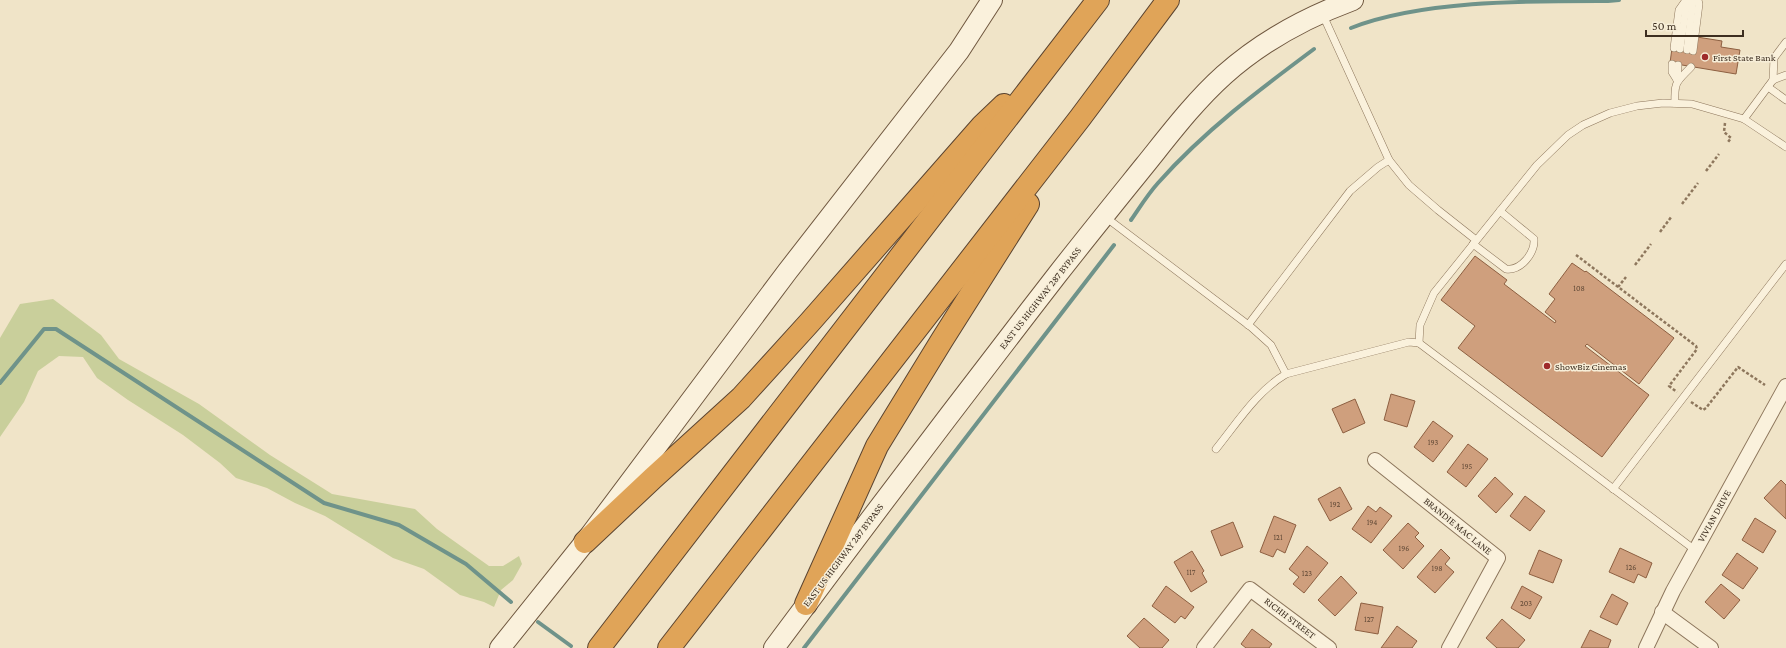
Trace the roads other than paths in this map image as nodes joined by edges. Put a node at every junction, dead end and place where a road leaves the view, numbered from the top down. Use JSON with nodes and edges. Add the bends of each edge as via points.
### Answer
{"nodes":[{"id":1,"x":992,"y":0,"type":"edge"},
{"id":2,"x":1098,"y":0,"type":"edge"},
{"id":3,"x":1353,"y":0,"type":"edge"},
{"id":4,"x":1686,"y":0,"type":"edge"},
{"id":5,"x":1694,"y":0,"type":"edge"},
{"id":6,"x":1698,"y":0,"type":"edge"},
{"id":7,"x":1166,"y":3,"type":"edge"},
{"id":8,"x":1322,"y":13,"type":"junction"},
{"id":9,"x":1786,"y":42,"type":"edge"},
{"id":10,"x":1684,"y":50,"type":"junction"},
{"id":11,"x":1786,"y":75,"type":"edge"},
{"id":12,"x":1680,"y":78,"type":"junction"},
{"id":13,"x":1773,"y":80,"type":"junction"},
{"id":14,"x":1768,"y":87,"type":"junction"},
{"id":15,"x":1029,"y":90,"type":"junction"},
{"id":16,"x":1786,"y":100,"type":"edge"},
{"id":17,"x":1674,"y":103,"type":"junction"},
{"id":18,"x":1744,"y":119,"type":"junction"},
{"id":19,"x":1786,"y":146,"type":"edge"},
{"id":20,"x":1390,"y":160,"type":"junction"},
{"id":21,"x":1500,"y":212,"type":"junction"},
{"id":22,"x":1104,"y":216,"type":"junction"},
{"id":23,"x":1475,"y":242,"type":"junction"},
{"id":24,"x":1786,"y":264,"type":"edge"},
{"id":25,"x":1248,"y":325,"type":"junction"},
{"id":26,"x":1419,"y":343,"type":"junction"},
{"id":27,"x":1286,"y":374,"type":"junction"},
{"id":28,"x":1786,"y":386,"type":"edge"},
{"id":29,"x":1216,"y":449,"type":"dead end"},
{"id":30,"x":1375,"y":460,"type":"dead end"},
{"id":31,"x":1613,"y":489,"type":"junction"},
{"id":32,"x":585,"y":542,"type":"junction"},
{"id":33,"x":1695,"y":550,"type":"junction"},
{"id":34,"x":806,"y":604,"type":"junction"},
{"id":35,"x":1662,"y":612,"type":"junction"},
{"id":36,"x":500,"y":648,"type":"edge"},
{"id":37,"x":600,"y":648,"type":"edge"},
{"id":38,"x":669,"y":648,"type":"edge"},
{"id":39,"x":774,"y":648,"type":"edge"},
{"id":40,"x":1204,"y":648,"type":"edge"},
{"id":41,"x":1329,"y":648,"type":"edge"},
{"id":42,"x":1449,"y":648,"type":"edge"},
{"id":43,"x":1646,"y":648,"type":"edge"},
{"id":44,"x":1711,"y":648,"type":"edge"}],
"edges":[{"from":1,"to":32,"type":"main road","via":[[958,51],[787,272]]},
{"from":2,"to":15,"type":"highway"},
{"from":3,"to":8,"type":"main road","name":"EAST US HIGHWAY 287 BYPASS"},
{"from":4,"to":10,"type":"lane","via":[[1678,10]]},
{"from":5,"to":10,"type":"lane"},
{"from":6,"to":10,"type":"lane","via":[[1699,4]]},
{"from":7,"to":34,"type":"highway","via":[[1155,33],[1029,203],[877,446]]},
{"from":7,"to":38,"type":"highway","via":[[1080,118]]},
{"from":8,"to":20,"type":"lane"},
{"from":8,"to":22,"type":"main road","name":"EAST US HIGHWAY 287 BYPASS","via":[[1256,50],[1223,75],[1187,112]]},
{"from":9,"to":13,"type":"lane","via":[[1774,58]]},
{"from":11,"to":13,"type":"lane"},
{"from":12,"to":12,"type":"lane","via":[[1681,65]]},
{"from":12,"to":17,"type":"lane","via":[[1674,88]]},
{"from":13,"to":14,"type":"lane"},
{"from":14,"to":16,"type":"lane"},
{"from":14,"to":18,"type":"lane"},
{"from":15,"to":32,"type":"highway","via":[[1002,106],[982,126],[741,398]]},
{"from":15,"to":37,"type":"highway"},
{"from":17,"to":18,"type":"lane","via":[[1692,104]]},
{"from":17,"to":21,"type":"lane","via":[[1637,106],[1610,113],[1568,135],[1537,165]]},
{"from":18,"to":19,"type":"lane"},
{"from":20,"to":23,"type":"lane","via":[[1409,185]]},
{"from":20,"to":25,"type":"lane","via":[[1350,191]]},
{"from":21,"to":23,"type":"lane"},
{"from":21,"to":23,"type":"lane","via":[[1534,239],[1534,248],[1519,268],[1506,270]]},
{"from":22,"to":25,"type":"lane"},
{"from":22,"to":34,"type":"main road","name":"EAST US HIGHWAY 287 BYPASS"},
{"from":23,"to":26,"type":"lane","via":[[1434,293],[1420,325]]},
{"from":24,"to":31,"type":"lane"},
{"from":25,"to":27,"type":"lane","via":[[1271,345]]},
{"from":26,"to":27,"type":"lane","via":[[1409,342]]},
{"from":26,"to":31,"type":"lane"},
{"from":27,"to":29,"type":"lane","via":[[1272,382]]},
{"from":28,"to":33,"type":"street","name":"VIVIAN DRIVE"},
{"from":30,"to":42,"type":"street","name":"BRANDIE MAC LANE","via":[[1498,558]]},
{"from":31,"to":33,"type":"lane"},
{"from":32,"to":36,"type":"main road"},
{"from":33,"to":35,"type":"street","name":"VIVIAN DRIVE"},
{"from":34,"to":39,"type":"main road","name":"EAST US HIGHWAY 287 BYPASS"},
{"from":35,"to":43,"type":"street","name":"VIVIAN DRIVE"},
{"from":35,"to":44,"type":"street"},
{"from":40,"to":41,"type":"street","name":"RICHH STREET","via":[[1250,589]]}]}
